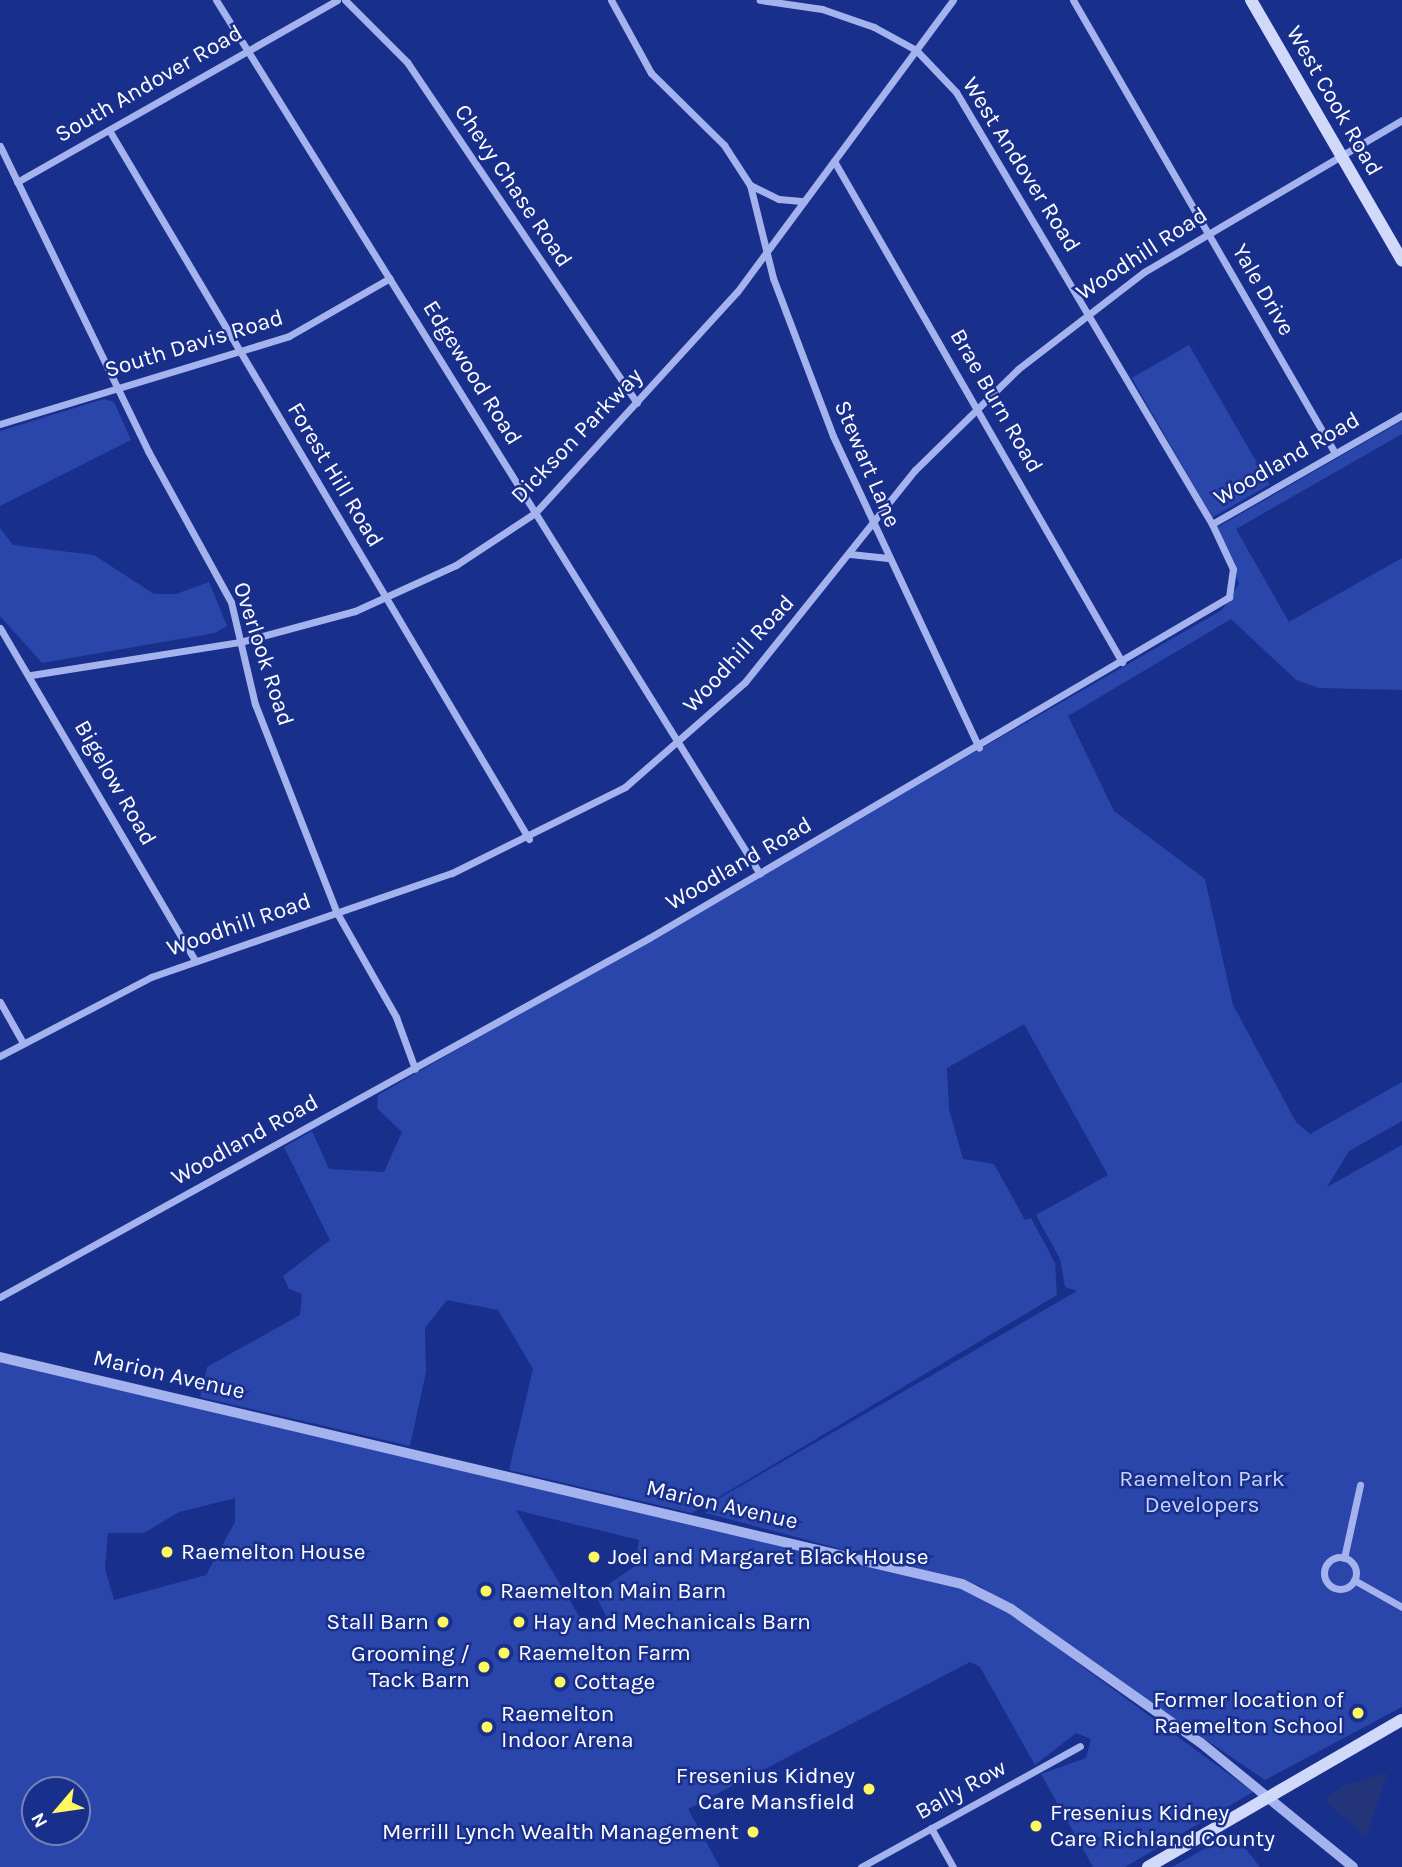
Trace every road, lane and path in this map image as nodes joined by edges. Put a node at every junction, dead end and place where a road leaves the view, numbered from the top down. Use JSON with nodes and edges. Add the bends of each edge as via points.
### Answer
{"nodes":[{"id":1,"x":216,"y":0,"type":"edge"},
{"id":2,"x":337,"y":0,"type":"edge"},
{"id":3,"x":345,"y":0,"type":"edge"},
{"id":4,"x":611,"y":0,"type":"edge"},
{"id":5,"x":760,"y":0,"type":"edge"},
{"id":6,"x":953,"y":0,"type":"edge"},
{"id":7,"x":1073,"y":0,"type":"edge"},
{"id":8,"x":1251,"y":0,"type":"edge"},
{"id":9,"x":247,"y":50,"type":"junction"},
{"id":10,"x":916,"y":50,"type":"junction"},
{"id":11,"x":1402,"y":120,"type":"edge"},
{"id":12,"x":109,"y":130,"type":"junction"},
{"id":13,"x":0,"y":146,"type":"edge"},
{"id":14,"x":1341,"y":156,"type":"junction"},
{"id":15,"x":834,"y":161,"type":"junction"},
{"id":16,"x":17,"y":181,"type":"junction"},
{"id":17,"x":750,"y":185,"type":"junction"},
{"id":18,"x":804,"y":201,"type":"junction"},
{"id":19,"x":1208,"y":233,"type":"junction"},
{"id":20,"x":767,"y":253,"type":"junction"},
{"id":21,"x":1402,"y":260,"type":"edge"},
{"id":22,"x":390,"y":278,"type":"junction"},
{"id":23,"x":1088,"y":312,"type":"junction"},
{"id":24,"x":240,"y":353,"type":"junction"},
{"id":25,"x":118,"y":388,"type":"junction"},
{"id":26,"x":637,"y":403,"type":"junction"},
{"id":27,"x":977,"y":406,"type":"junction"},
{"id":28,"x":1402,"y":415,"type":"edge"},
{"id":29,"x":0,"y":424,"type":"edge"},
{"id":30,"x":1335,"y":453,"type":"junction"},
{"id":31,"x":535,"y":513,"type":"junction"},
{"id":32,"x":1212,"y":524,"type":"junction"},
{"id":33,"x":872,"y":525,"type":"junction"},
{"id":34,"x":850,"y":554,"type":"junction"},
{"id":35,"x":888,"y":558,"type":"junction"},
{"id":36,"x":387,"y":599,"type":"junction"},
{"id":37,"x":0,"y":628,"type":"edge"},
{"id":38,"x":240,"y":642,"type":"junction"},
{"id":39,"x":1122,"y":662,"type":"junction"},
{"id":40,"x":31,"y":676,"type":"junction"},
{"id":41,"x":677,"y":745,"type":"junction"},
{"id":42,"x":979,"y":747,"type":"junction"},
{"id":43,"x":529,"y":839,"type":"junction"},
{"id":44,"x":760,"y":874,"type":"junction"},
{"id":45,"x":337,"y":912,"type":"junction"},
{"id":46,"x":194,"y":959,"type":"junction"},
{"id":47,"x":0,"y":1002,"type":"edge"},
{"id":48,"x":22,"y":1041,"type":"junction"},
{"id":49,"x":0,"y":1056,"type":"edge"},
{"id":50,"x":415,"y":1069,"type":"junction"},
{"id":51,"x":0,"y":1297,"type":"edge"},
{"id":52,"x":0,"y":1357,"type":"edge"},
{"id":53,"x":1360,"y":1485,"type":"dead end"},
{"id":54,"x":1344,"y":1558,"type":"junction"},
{"id":55,"x":1354,"y":1580,"type":"junction"},
{"id":56,"x":1402,"y":1607,"type":"edge"},
{"id":57,"x":1402,"y":1720,"type":"edge"},
{"id":58,"x":1080,"y":1746,"type":"dead end"},
{"id":59,"x":1271,"y":1796,"type":"junction"},
{"id":60,"x":931,"y":1828,"type":"junction"},
{"id":61,"x":861,"y":1867,"type":"edge"},
{"id":62,"x":953,"y":1867,"type":"edge"},
{"id":63,"x":1148,"y":1867,"type":"edge"},
{"id":64,"x":1353,"y":1867,"type":"edge"}],
"edges":[{"from":1,"to":9,"type":"street","name":"Edgewood Road"},
{"from":2,"to":9,"type":"street","name":"South Andover Road"},
{"from":3,"to":26,"type":"street","name":"Chevy Chase Road","via":[[407,62]]},
{"from":4,"to":17,"type":"street","name":"Stewart Lane","via":[[651,73],[724,145]]},
{"from":5,"to":10,"type":"street","via":[[843,15]]},
{"from":6,"to":10,"type":"street","name":"Dickson Parkway"},
{"from":7,"to":19,"type":"street","name":"Yale Drive"},
{"from":8,"to":14,"type":"main road","name":"West Cook Road"},
{"from":9,"to":12,"type":"street","name":"South Andover Road"},
{"from":9,"to":22,"type":"street","name":"Edgewood Road"},
{"from":10,"to":15,"type":"street","name":"Dickson Parkway"},
{"from":10,"to":23,"type":"street","name":"West Andover Road","via":[[982,128]]},
{"from":11,"to":14,"type":"street","name":"Woodhill Road"},
{"from":12,"to":16,"type":"street","name":"South Andover Road"},
{"from":12,"to":24,"type":"street","name":"Forest Hill Road"},
{"from":13,"to":16,"type":"street","name":"Overlook Road"},
{"from":14,"to":19,"type":"street","name":"Woodhill Road"},
{"from":14,"to":21,"type":"main road","name":"West Cook Road"},
{"from":15,"to":18,"type":"street","name":"Dickson Parkway"},
{"from":15,"to":27,"type":"street","name":"Brae Burn Road"},
{"from":16,"to":25,"type":"street","name":"Overlook Road"},
{"from":17,"to":18,"type":"street","via":[[779,199]]},
{"from":17,"to":20,"type":"street","name":"Stewart Lane"},
{"from":18,"to":20,"type":"street","name":"Dickson Parkway"},
{"from":19,"to":23,"type":"street","name":"Woodhill Road"},
{"from":19,"to":30,"type":"street","name":"Yale Drive"},
{"from":20,"to":26,"type":"street","name":"Dickson Parkway"},
{"from":20,"to":33,"type":"street","name":"Stewart Lane"},
{"from":22,"to":24,"type":"street","name":"South Davis Road","via":[[304,329]]},
{"from":22,"to":31,"type":"street","name":"Edgewood Road"},
{"from":23,"to":27,"type":"street","name":"Woodhill Road"},
{"from":23,"to":32,"type":"street","name":"West Andover Road"},
{"from":24,"to":25,"type":"street","name":"South Davis Road"},
{"from":24,"to":36,"type":"street","name":"Forest Hill Road"},
{"from":25,"to":29,"type":"street","name":"South Davis Road"},
{"from":25,"to":38,"type":"street","name":"Overlook Road","via":[[230,602]]},
{"from":26,"to":31,"type":"street","name":"Dickson Parkway"},
{"from":27,"to":33,"type":"street","name":"Woodhill Road"},
{"from":27,"to":39,"type":"street","name":"Brae Burn Road"},
{"from":28,"to":30,"type":"street","name":"Woodland Road"},
{"from":30,"to":32,"type":"street","name":"Woodland Road"},
{"from":31,"to":36,"type":"street","name":"Dickson Parkway"},
{"from":31,"to":41,"type":"street","name":"Edgewood Road"},
{"from":32,"to":39,"type":"street","name":"Woodland Road","via":[[1233,569],[1229,597]]},
{"from":33,"to":34,"type":"street","name":"Woodhill Road"},
{"from":33,"to":35,"type":"street","name":"Stewart Lane"},
{"from":34,"to":35,"type":"street"},
{"from":34,"to":41,"type":"street","name":"Woodhill Road","via":[[758,667]]},
{"from":35,"to":42,"type":"street","name":"Stewart Lane"},
{"from":36,"to":38,"type":"street","name":"Dickson Parkway"},
{"from":36,"to":43,"type":"street","name":"Forest Hill Road"},
{"from":37,"to":40,"type":"street","name":"Bigelow Road"},
{"from":38,"to":40,"type":"street","name":"Dickson Parkway"},
{"from":38,"to":45,"type":"street","name":"Overlook Road","via":[[255,704]]},
{"from":39,"to":42,"type":"street","name":"Woodland Road"},
{"from":40,"to":46,"type":"street","name":"Bigelow Road"},
{"from":41,"to":43,"type":"street","name":"Woodhill Road","via":[[614,794]]},
{"from":41,"to":44,"type":"street","name":"Edgewood Road"},
{"from":42,"to":44,"type":"street","name":"Woodland Road"},
{"from":43,"to":45,"type":"street","name":"Woodhill Road"},
{"from":44,"to":50,"type":"street","name":"Woodland Road"},
{"from":45,"to":46,"type":"street","name":"Woodhill Road"},
{"from":45,"to":50,"type":"street","name":"Overlook Road","via":[[401,1028]]},
{"from":46,"to":48,"type":"street","name":"Woodhill Road"},
{"from":47,"to":48,"type":"street"},
{"from":48,"to":49,"type":"street","name":"Woodhill Road"},
{"from":50,"to":51,"type":"street","name":"Woodland Road"},
{"from":52,"to":59,"type":"street","name":"Marion Avenue","via":[[952,1580],[1011,1609]]},
{"from":53,"to":54,"type":"street"},
{"from":54,"to":55,"type":"street","via":[[1354,1567]]},
{"from":54,"to":55,"type":"street","via":[[1330,1561],[1326,1580],[1338,1589]]},
{"from":55,"to":56,"type":"street"},
{"from":57,"to":59,"type":"main road"},
{"from":58,"to":60,"type":"street","name":"Bally Row"},
{"from":59,"to":63,"type":"main road"},
{"from":59,"to":64,"type":"street","name":"Marion Avenue"},
{"from":60,"to":61,"type":"street","name":"Bally Row"},
{"from":60,"to":62,"type":"street"}]}
